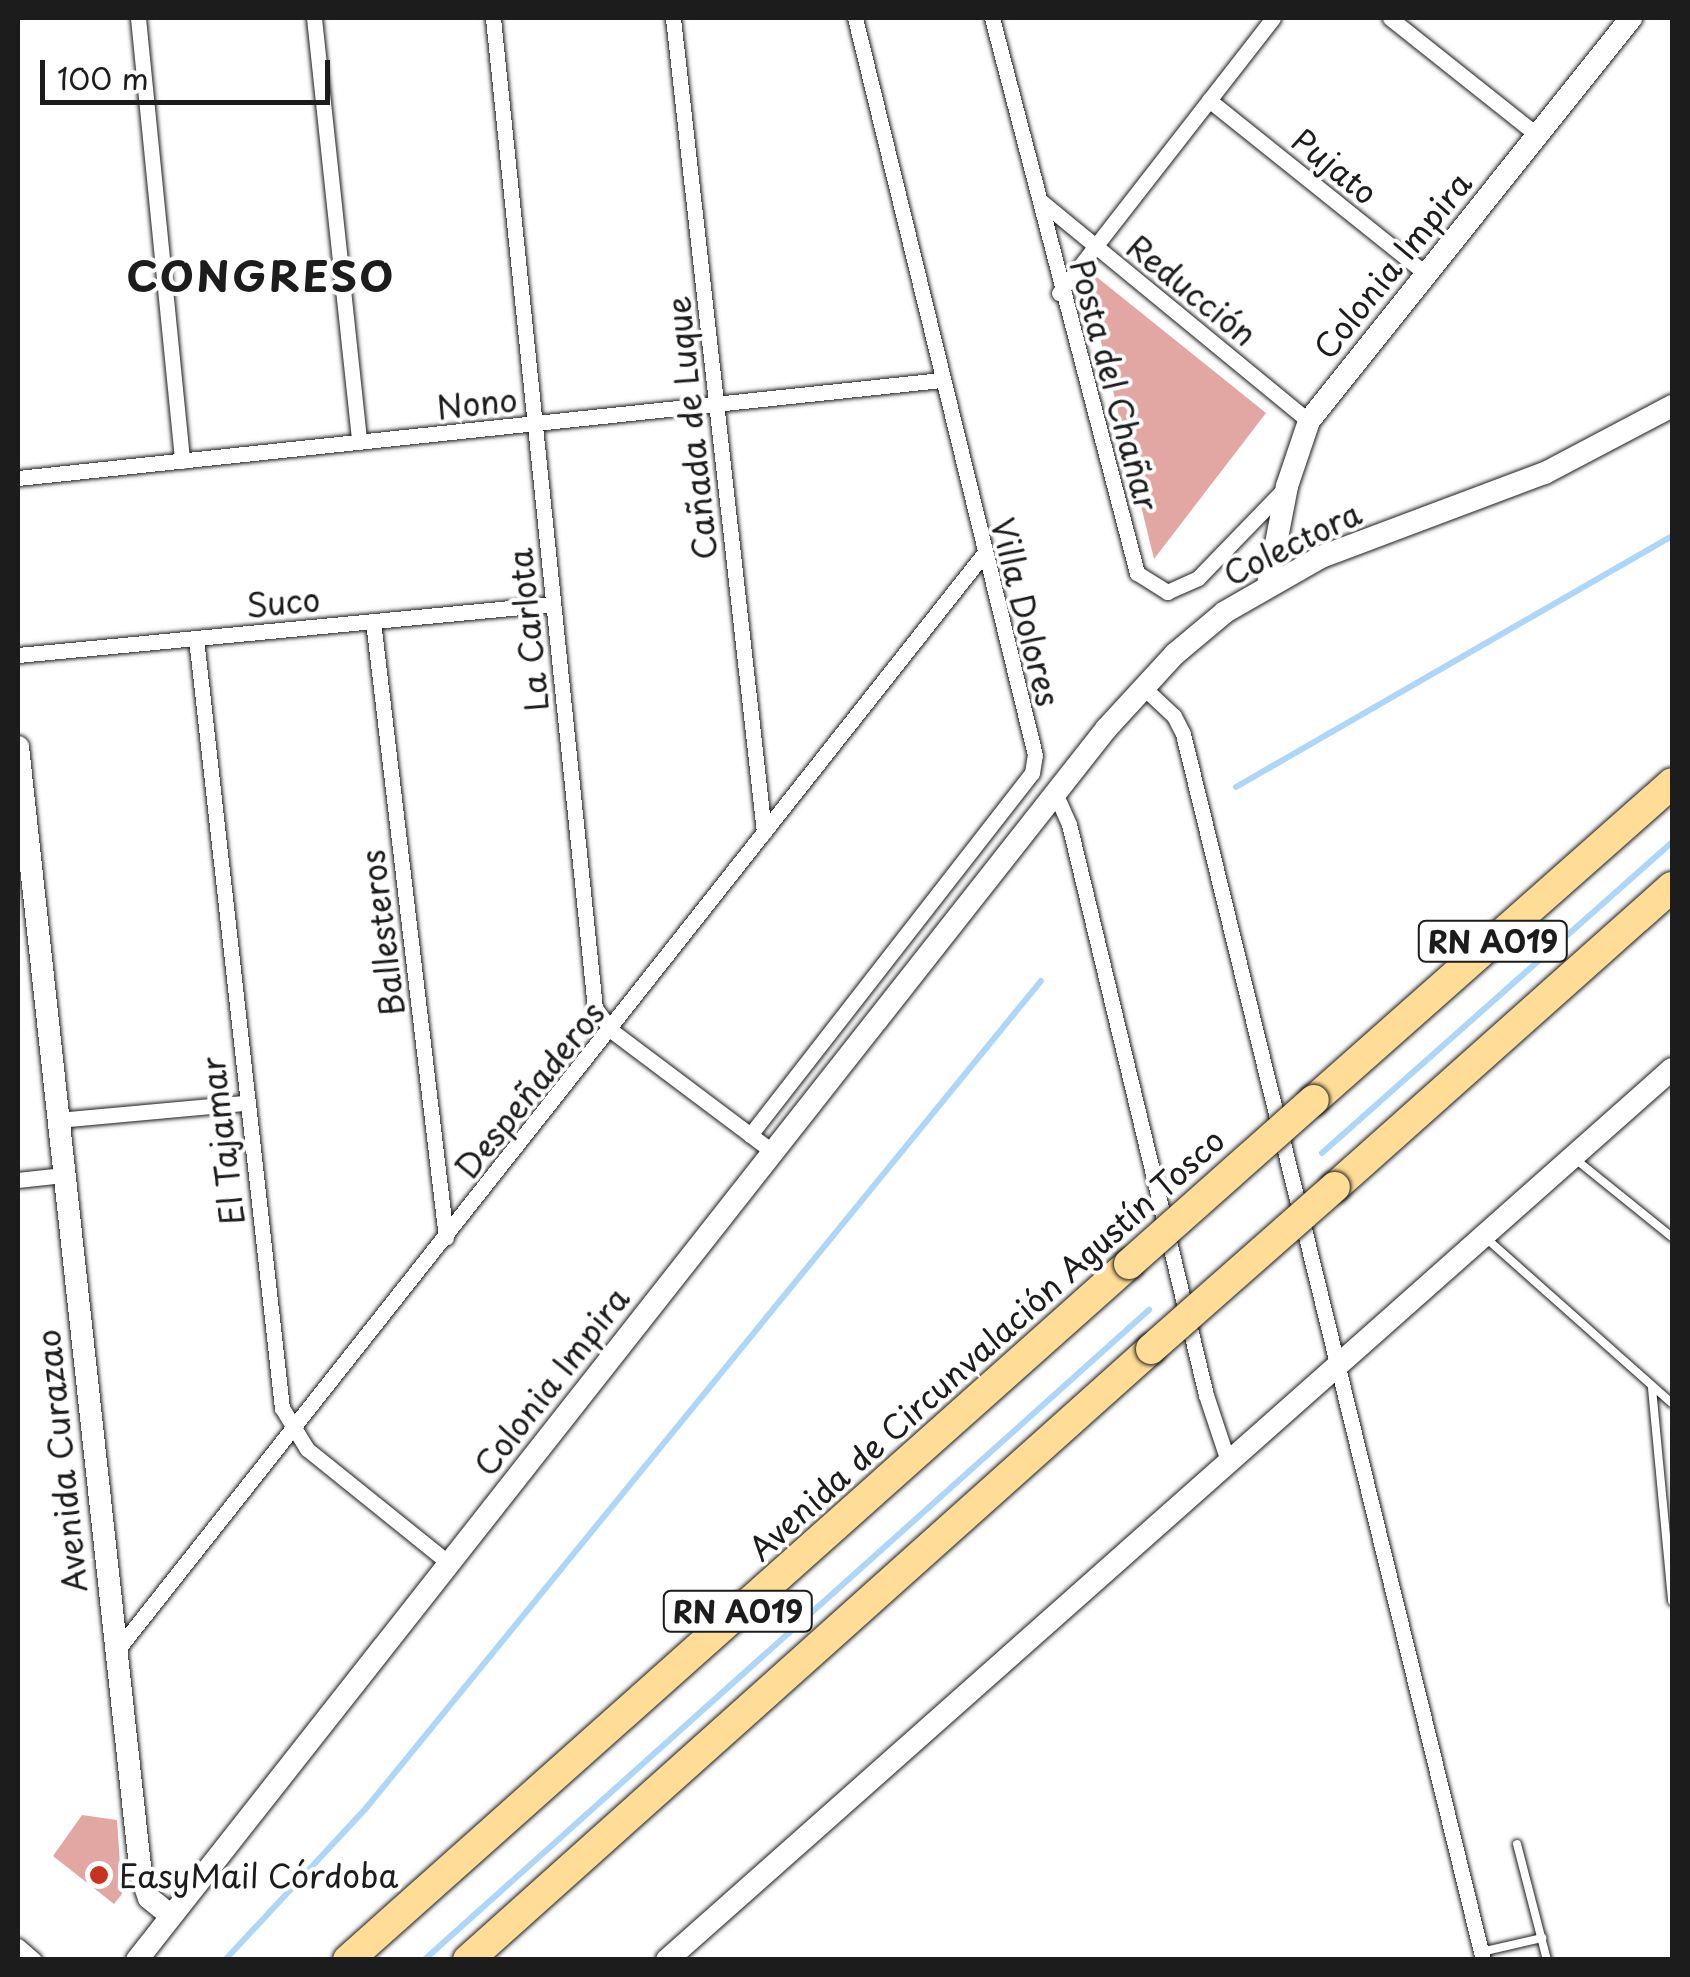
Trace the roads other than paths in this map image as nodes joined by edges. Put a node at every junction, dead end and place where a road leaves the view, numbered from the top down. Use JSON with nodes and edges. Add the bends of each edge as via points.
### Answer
{"nodes":[{"id":1,"x":138,"y":18,"type":"edge"},
{"id":2,"x":314,"y":18,"type":"edge"},
{"id":3,"x":493,"y":18,"type":"edge"},
{"id":4,"x":673,"y":18,"type":"edge"},
{"id":5,"x":855,"y":18,"type":"edge"},
{"id":6,"x":992,"y":18,"type":"edge"},
{"id":7,"x":1273,"y":18,"type":"edge"},
{"id":8,"x":1390,"y":18,"type":"edge"},
{"id":9,"x":1631,"y":18,"type":"edge"},
{"id":10,"x":1208,"y":100,"type":"junction"},
{"id":11,"x":1537,"y":135,"type":"junction"},
{"id":12,"x":1041,"y":201,"type":"junction"},
{"id":13,"x":1094,"y":246,"type":"junction"},
{"id":14,"x":1426,"y":274,"type":"junction"},
{"id":15,"x":1058,"y":293,"type":"junction"},
{"id":16,"x":941,"y":380,"type":"junction"},
{"id":17,"x":716,"y":405,"type":"junction"},
{"id":18,"x":1672,"y":406,"type":"edge"},
{"id":19,"x":1309,"y":421,"type":"junction"},
{"id":20,"x":534,"y":424,"type":"junction"},
{"id":21,"x":358,"y":442,"type":"junction"},
{"id":22,"x":182,"y":461,"type":"junction"},
{"id":23,"x":18,"y":478,"type":"edge"},
{"id":24,"x":1287,"y":486,"type":"junction"},
{"id":25,"x":982,"y":556,"type":"junction"},
{"id":26,"x":1268,"y":585,"type":"junction"},
{"id":27,"x":553,"y":604,"type":"junction"},
{"id":28,"x":373,"y":621,"type":"junction"},
{"id":29,"x":196,"y":638,"type":"junction"},
{"id":30,"x":18,"y":655,"type":"edge"},
{"id":31,"x":1142,"y":687,"type":"junction"},
{"id":32,"x":18,"y":748,"type":"edge"},
{"id":33,"x":1672,"y":783,"type":"edge"},
{"id":34,"x":1056,"y":794,"type":"junction"},
{"id":35,"x":764,"y":832,"type":"junction"},
{"id":36,"x":1018,"y":844,"type":"joint"},
{"id":37,"x":1672,"y":887,"type":"edge"},
{"id":38,"x":612,"y":1031,"type":"junction"},
{"id":39,"x":1672,"y":1069,"type":"edge"},
{"id":40,"x":244,"y":1102,"type":"junction"},
{"id":41,"x":56,"y":1120,"type":"junction"},
{"id":42,"x":750,"y":1135,"type":"junction"},
{"id":43,"x":773,"y":1152,"type":"junction"},
{"id":44,"x":1574,"y":1158,"type":"junction"},
{"id":45,"x":62,"y":1175,"type":"junction"},
{"id":46,"x":18,"y":1180,"type":"edge"},
{"id":47,"x":1484,"y":1236,"type":"junction"},
{"id":48,"x":1672,"y":1237,"type":"edge"},
{"id":49,"x":446,"y":1238,"type":"junction"},
{"id":50,"x":1339,"y":1359,"type":"junction"},
{"id":51,"x":1652,"y":1388,"type":"junction"},
{"id":52,"x":1672,"y":1404,"type":"edge"},
{"id":53,"x":291,"y":1430,"type":"junction"},
{"id":54,"x":1227,"y":1458,"type":"junction"},
{"id":55,"x":449,"y":1563,"type":"junction"},
{"id":56,"x":1672,"y":1601,"type":"edge"},
{"id":57,"x":114,"y":1654,"type":"junction"},
{"id":58,"x":1517,"y":1844,"type":"dead end"},
{"id":59,"x":171,"y":1916,"type":"junction"},
{"id":60,"x":1542,"y":1938,"type":"junction"},
{"id":61,"x":18,"y":1946,"type":"edge"},
{"id":62,"x":1482,"y":1956,"type":"edge"},
{"id":63,"x":34,"y":1960,"type":"edge"},
{"id":64,"x":137,"y":1960,"type":"edge"},
{"id":65,"x":348,"y":1960,"type":"edge"},
{"id":66,"x":468,"y":1960,"type":"edge"},
{"id":67,"x":667,"y":1960,"type":"edge"},
{"id":68,"x":1547,"y":1960,"type":"edge"}],
"edges":[{"from":1,"to":22,"type":"street"},
{"from":2,"to":21,"type":"street"},
{"from":3,"to":20,"type":"street","name":"La Carlota"},
{"from":4,"to":17,"type":"street","name":"Cañada de Luque"},
{"from":5,"to":16,"type":"street","name":"Villa Dolores"},
{"from":6,"to":12,"type":"street","name":"Posta del Chañar"},
{"from":7,"to":10,"type":"street"},
{"from":8,"to":11,"type":"street"},
{"from":9,"to":11,"type":"street","name":"Colonia Impira"},
{"from":10,"to":13,"type":"street"},
{"from":10,"to":14,"type":"street","name":"Pujato"},
{"from":11,"to":14,"type":"street","name":"Colonia Impira"},
{"from":12,"to":13,"type":"street","name":"Reducción"},
{"from":12,"to":15,"type":"street","name":"Posta del Chañar"},
{"from":13,"to":15,"type":"street"},
{"from":13,"to":19,"type":"street","name":"Reducción"},
{"from":14,"to":19,"type":"street","name":"Colonia Impira"},
{"from":15,"to":24,"type":"street","name":"Posta del Chañar","via":[[1144,583],[1167,592],[1198,578]]},
{"from":16,"to":17,"type":"street","name":"Nono"},
{"from":16,"to":25,"type":"street","name":"Villa Dolores"},
{"from":17,"to":20,"type":"street","name":"Nono"},
{"from":17,"to":35,"type":"street","name":"Cañada de Luque"},
{"from":18,"to":26,"type":"street","name":"Colectora","via":[[1545,472],[1321,557]]},
{"from":19,"to":24,"type":"street","name":"Colonia Impira"},
{"from":20,"to":21,"type":"street","name":"Nono"},
{"from":20,"to":27,"type":"street","name":"La Carlota"},
{"from":21,"to":22,"type":"street","name":"Nono"},
{"from":22,"to":23,"type":"street","name":"Nono"},
{"from":24,"to":26,"type":"street","name":"Colonia Impira"},
{"from":25,"to":35,"type":"street","name":"Despeñaderos"},
{"from":25,"to":42,"type":"street","name":"Villa Dolores","via":[[1035,754],[1032,773]]},
{"from":26,"to":31,"type":"street","name":"Colectora","via":[[1198,632]]},
{"from":27,"to":28,"type":"street","name":"Suco"},
{"from":27,"to":38,"type":"street","name":"La Carlota","via":[[595,1008]]},
{"from":28,"to":29,"type":"street","name":"Suco"},
{"from":28,"to":49,"type":"street","name":"Ballesteros"},
{"from":29,"to":30,"type":"street","name":"Suco"},
{"from":29,"to":40,"type":"street","name":"El Tajamar"},
{"from":31,"to":34,"type":"street","name":"Colectora"},
{"from":31,"to":50,"type":"street","via":[[1174,716],[1183,734]]},
{"from":32,"to":41,"type":"street","name":"Avenida Curazao"},
{"from":33,"to":65,"type":"highway","name":"Avenida de Circunvalación Agustín Tosco","number":"RN A019","bridge":true},
{"from":34,"to":36,"type":"street","name":"Colectora"},
{"from":34,"to":54,"type":"street"},
{"from":35,"to":38,"type":"street","name":"Despeñaderos"},
{"from":36,"to":43,"type":"street","name":"Colonia Impira"},
{"from":37,"to":66,"type":"highway","number":"RN A019","bridge":true},
{"from":38,"to":42,"type":"street","name":"La Carlota"},
{"from":38,"to":49,"type":"street","name":"Despeñaderos"},
{"from":39,"to":44,"type":"street"},
{"from":40,"to":41,"type":"street"},
{"from":40,"to":53,"type":"street","name":"El Tajamar","via":[[282,1408]]},
{"from":41,"to":45,"type":"street","name":"Avenida Curazao"},
{"from":42,"to":43,"type":"street","name":"La Carlota"},
{"from":43,"to":55,"type":"street","name":"Colonia Impira"},
{"from":44,"to":47,"type":"street"},
{"from":44,"to":48,"type":"lane"},
{"from":45,"to":46,"type":"street"},
{"from":45,"to":57,"type":"street","name":"Avenida Curazao"},
{"from":47,"to":50,"type":"street"},
{"from":47,"to":51,"type":"lane"},
{"from":49,"to":53,"type":"street","name":"Despeñaderos"},
{"from":50,"to":54,"type":"street"},
{"from":50,"to":62,"type":"street"},
{"from":51,"to":52,"type":"lane"},
{"from":51,"to":56,"type":"lane"},
{"from":53,"to":55,"type":"street"},
{"from":53,"to":57,"type":"street","name":"Despeñaderos"},
{"from":54,"to":67,"type":"street"},
{"from":55,"to":59,"type":"street","name":"Colonia Impira"},
{"from":57,"to":59,"type":"street","name":"Avenida Curazao","via":[[141,1875],[149,1898]]},
{"from":58,"to":60,"type":"lane"},
{"from":59,"to":64,"type":"street","name":"Colonia Impira"},
{"from":60,"to":62,"type":"lane"},
{"from":60,"to":68,"type":"lane"},
{"from":61,"to":63,"type":"street"}]}
